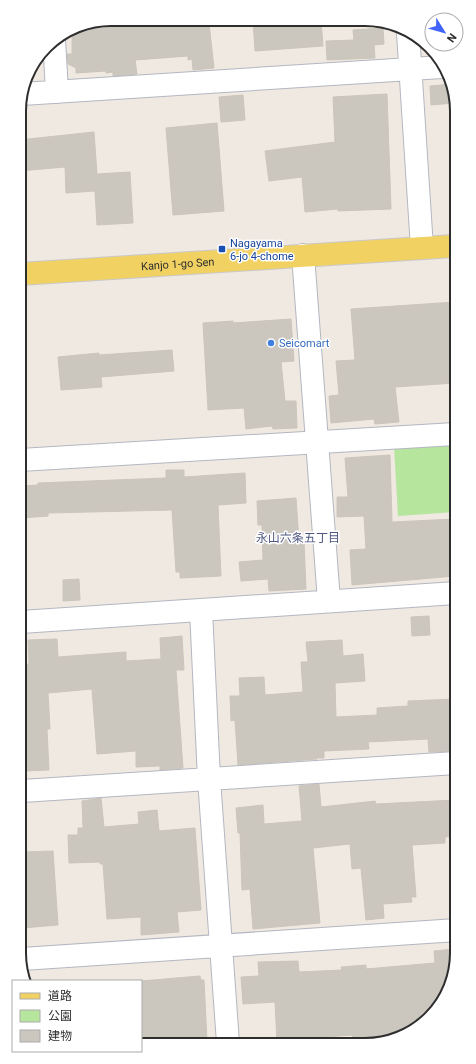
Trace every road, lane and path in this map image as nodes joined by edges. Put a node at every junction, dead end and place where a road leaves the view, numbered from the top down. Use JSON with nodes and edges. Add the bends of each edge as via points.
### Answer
{"nodes":[{"id":1,"x":408,"y":37,"type":"edge"},
{"id":2,"x":54,"y":48,"type":"edge"},
{"id":3,"x":438,"y":67,"type":"edge"},
{"id":4,"x":410,"y":69,"type":"junction"},
{"id":5,"x":57,"y":92,"type":"junction"},
{"id":6,"x":28,"y":94,"type":"edge"},
{"id":7,"x":450,"y":246,"type":"edge"},
{"id":8,"x":422,"y":248,"type":"junction"},
{"id":9,"x":303,"y":255,"type":"junction"},
{"id":10,"x":26,"y":274,"type":"edge"},
{"id":11,"x":450,"y":434,"type":"edge"},
{"id":12,"x":318,"y":442,"type":"junction"},
{"id":13,"x":26,"y":460,"type":"edge"},
{"id":14,"x":450,"y":593,"type":"edge"},
{"id":15,"x":329,"y":601,"type":"junction"},
{"id":16,"x":201,"y":610,"type":"junction"},
{"id":17,"x":26,"y":622,"type":"edge"},
{"id":18,"x":450,"y":763,"type":"edge"},
{"id":19,"x":210,"y":779,"type":"junction"},
{"id":20,"x":26,"y":791,"type":"edge"},
{"id":21,"x":450,"y":930,"type":"edge"},
{"id":22,"x":221,"y":945,"type":"junction"},
{"id":23,"x":27,"y":959,"type":"edge"},
{"id":24,"x":228,"y":1038,"type":"edge"}],
"edges":[{"from":1,"to":4,"type":"street"},
{"from":2,"to":5,"type":"street"},
{"from":3,"to":4,"type":"street"},
{"from":4,"to":5,"type":"street"},
{"from":4,"to":8,"type":"street"},
{"from":5,"to":6,"type":"street"},
{"from":7,"to":8,"type":"main road","name":"Kanjo 1-go Sen"},
{"from":8,"to":9,"type":"main road","name":"Kanjo 1-go Sen"},
{"from":9,"to":10,"type":"main road","name":"Kanjo 1-go Sen"},
{"from":9,"to":12,"type":"street"},
{"from":11,"to":12,"type":"street"},
{"from":12,"to":13,"type":"street"},
{"from":12,"to":15,"type":"street"},
{"from":14,"to":15,"type":"street"},
{"from":15,"to":16,"type":"street"},
{"from":16,"to":17,"type":"street"},
{"from":16,"to":19,"type":"street"},
{"from":18,"to":19,"type":"street"},
{"from":19,"to":20,"type":"street"},
{"from":19,"to":22,"type":"street"},
{"from":21,"to":22,"type":"street"},
{"from":22,"to":23,"type":"street"},
{"from":22,"to":24,"type":"street"}]}
